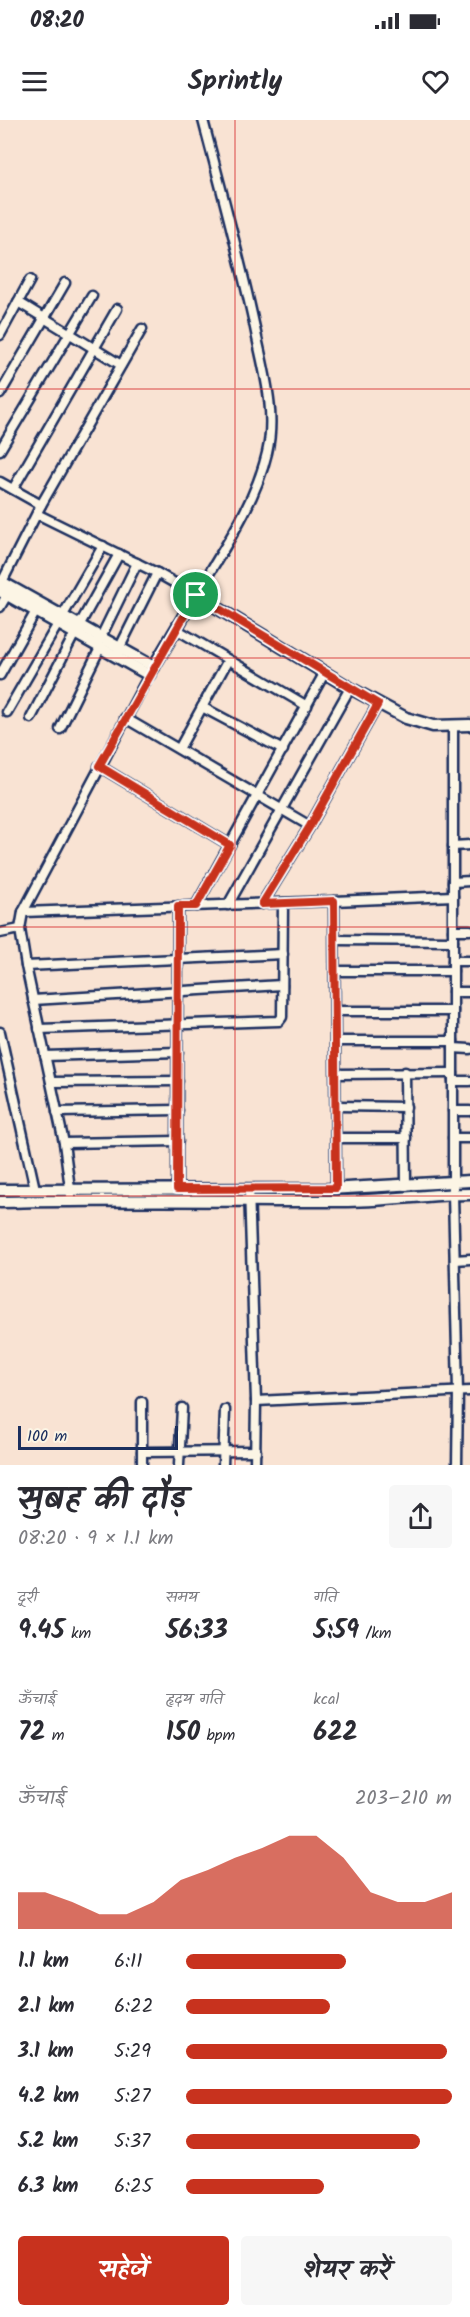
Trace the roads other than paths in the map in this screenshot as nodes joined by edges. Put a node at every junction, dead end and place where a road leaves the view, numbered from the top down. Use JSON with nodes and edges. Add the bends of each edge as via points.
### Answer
{"nodes":[{"id":1,"x":203,"y":120,"type":"edge"},
{"id":2,"x":30,"y":280,"type":"dead end"},
{"id":3,"x":65,"y":283,"type":"dead end"},
{"id":4,"x":92,"y":296,"type":"dead end"},
{"id":5,"x":18,"y":302,"type":"junction"},
{"id":6,"x":117,"y":309,"type":"dead end"},
{"id":7,"x":45,"y":318,"type":"junction"},
{"id":8,"x":142,"y":329,"type":"dead end"},
{"id":9,"x":69,"y":333,"type":"junction"},
{"id":10,"x":0,"y":335,"type":"edge"},
{"id":11,"x":94,"y":348,"type":"junction"},
{"id":12,"x":122,"y":365,"type":"junction"},
{"id":13,"x":0,"y":394,"type":"edge"},
{"id":14,"x":1,"y":446,"type":"edge"},
{"id":15,"x":0,"y":482,"type":"edge"},
{"id":16,"x":13,"y":489,"type":"junction"},
{"id":17,"x":41,"y":505,"type":"junction"},
{"id":18,"x":37,"y":514,"type":"junction"},
{"id":19,"x":103,"y":546,"type":"junction"},
{"id":20,"x":119,"y":554,"type":"junction"},
{"id":21,"x":137,"y":563,"type":"junction"},
{"id":22,"x":157,"y":573,"type":"junction"},
{"id":23,"x":2,"y":587,"type":"edge"},
{"id":24,"x":196,"y":595,"type":"junction"},
{"id":25,"x":0,"y":607,"type":"edge"},
{"id":26,"x":36,"y":611,"type":"junction"},
{"id":27,"x":59,"y":620,"type":"junction"},
{"id":28,"x":77,"y":629,"type":"junction"},
{"id":29,"x":176,"y":630,"type":"junction"},
{"id":30,"x":99,"y":644,"type":"junction"},
{"id":31,"x":117,"y":652,"type":"junction"},
{"id":32,"x":228,"y":660,"type":"junction"},
{"id":33,"x":151,"y":671,"type":"junction"},
{"id":34,"x":325,"y":672,"type":"junction"},
{"id":35,"x":0,"y":675,"type":"edge"},
{"id":36,"x":350,"y":688,"type":"junction"},
{"id":37,"x":378,"y":704,"type":"junction"},
{"id":38,"x":307,"y":706,"type":"junction"},
{"id":39,"x":202,"y":707,"type":"junction"},
{"id":40,"x":7,"y":712,"type":"dead end"},
{"id":41,"x":31,"y":718,"type":"dead end"},
{"id":42,"x":125,"y":718,"type":"junction"},
{"id":43,"x":470,"y":725,"type":"edge"},
{"id":44,"x":453,"y":726,"type":"junction"},
{"id":45,"x":60,"y":729,"type":"dead end"},
{"id":46,"x":179,"y":749,"type":"junction"},
{"id":47,"x":283,"y":750,"type":"junction"},
{"id":48,"x":99,"y":766,"type":"junction"},
{"id":49,"x":258,"y":795,"type":"junction"},
{"id":50,"x":281,"y":809,"type":"junction"},
{"id":51,"x":310,"y":826,"type":"junction"},
{"id":52,"x":230,"y":845,"type":"junction"},
{"id":53,"x":470,"y":845,"type":"edge"},
{"id":54,"x":453,"y":846,"type":"junction"},
{"id":55,"x":470,"y":881,"type":"edge"},
{"id":56,"x":453,"y":882,"type":"junction"},
{"id":57,"x":453,"y":896,"type":"junction"},
{"id":58,"x":334,"y":901,"type":"junction"},
{"id":59,"x":283,"y":903,"type":"junction"},
{"id":60,"x":262,"y":904,"type":"junction"},
{"id":61,"x":228,"y":905,"type":"junction"},
{"id":62,"x":178,"y":906,"type":"junction"},
{"id":63,"x":196,"y":906,"type":"junction"},
{"id":64,"x":23,"y":912,"type":"junction"},
{"id":65,"x":20,"y":929,"type":"junction"},
{"id":66,"x":453,"y":930,"type":"junction"},
{"id":67,"x":470,"y":930,"type":"edge"},
{"id":68,"x":0,"y":933,"type":"edge"},
{"id":69,"x":335,"y":940,"type":"junction"},
{"id":70,"x":453,"y":941,"type":"junction"},
{"id":71,"x":283,"y":954,"type":"junction"},
{"id":72,"x":178,"y":960,"type":"junction"},
{"id":73,"x":453,"y":961,"type":"junction"},
{"id":74,"x":470,"y":961,"type":"edge"},
{"id":75,"x":26,"y":966,"type":"junction"},
{"id":76,"x":335,"y":971,"type":"junction"},
{"id":77,"x":453,"y":971,"type":"junction"},
{"id":78,"x":282,"y":986,"type":"junction"},
{"id":79,"x":178,"y":991,"type":"junction"},
{"id":80,"x":453,"y":992,"type":"junction"},
{"id":81,"x":470,"y":992,"type":"edge"},
{"id":82,"x":33,"y":1000,"type":"junction"},
{"id":83,"x":336,"y":1011,"type":"junction"},
{"id":84,"x":453,"y":1011,"type":"junction"},
{"id":85,"x":178,"y":1023,"type":"junction"},
{"id":86,"x":39,"y":1029,"type":"junction"},
{"id":87,"x":0,"y":1032,"type":"edge"},
{"id":88,"x":336,"y":1041,"type":"junction"},
{"id":89,"x":453,"y":1045,"type":"junction"},
{"id":90,"x":470,"y":1049,"type":"edge"},
{"id":91,"x":178,"y":1052,"type":"junction"},
{"id":92,"x":45,"y":1056,"type":"junction"},
{"id":93,"x":405,"y":1072,"type":"junction"},
{"id":94,"x":337,"y":1074,"type":"junction"},
{"id":95,"x":453,"y":1077,"type":"junction"},
{"id":96,"x":178,"y":1081,"type":"junction"},
{"id":97,"x":470,"y":1081,"type":"edge"},
{"id":98,"x":51,"y":1082,"type":"junction"},
{"id":99,"x":337,"y":1106,"type":"junction"},
{"id":100,"x":406,"y":1107,"type":"junction"},
{"id":101,"x":178,"y":1110,"type":"junction"},
{"id":102,"x":453,"y":1111,"type":"junction"},
{"id":103,"x":470,"y":1111,"type":"edge"},
{"id":104,"x":57,"y":1112,"type":"junction"},
{"id":105,"x":453,"y":1137,"type":"junction"},
{"id":106,"x":338,"y":1138,"type":"junction"},
{"id":107,"x":406,"y":1138,"type":"junction"},
{"id":108,"x":470,"y":1138,"type":"edge"},
{"id":109,"x":178,"y":1141,"type":"junction"},
{"id":110,"x":64,"y":1143,"type":"junction"},
{"id":111,"x":453,"y":1181,"type":"junction"},
{"id":112,"x":470,"y":1181,"type":"edge"},
{"id":113,"x":406,"y":1185,"type":"junction"},
{"id":114,"x":336,"y":1188,"type":"junction"},
{"id":115,"x":35,"y":1189,"type":"junction"},
{"id":116,"x":177,"y":1189,"type":"junction"},
{"id":117,"x":0,"y":1192,"type":"edge"},
{"id":118,"x":71,"y":1194,"type":"junction"},
{"id":119,"x":249,"y":1194,"type":"junction"},
{"id":120,"x":453,"y":1194,"type":"junction"},
{"id":121,"x":470,"y":1194,"type":"edge"},
{"id":122,"x":470,"y":1259,"type":"edge"},
{"id":123,"x":455,"y":1260,"type":"junction"},
{"id":124,"x":470,"y":1390,"type":"edge"},
{"id":125,"x":458,"y":1392,"type":"junction"},
{"id":126,"x":256,"y":1401,"type":"junction"},
{"id":127,"x":142,"y":1402,"type":"dead end"},
{"id":128,"x":182,"y":1408,"type":"dead end"},
{"id":129,"x":225,"y":1410,"type":"dead end"},
{"id":130,"x":256,"y":1450,"type":"junction"},
{"id":131,"x":179,"y":1451,"type":"junction"},
{"id":132,"x":223,"y":1451,"type":"junction"},
{"id":133,"x":142,"y":1452,"type":"junction"},
{"id":134,"x":141,"y":1465,"type":"edge"},
{"id":135,"x":179,"y":1465,"type":"edge"},
{"id":136,"x":223,"y":1465,"type":"edge"},
{"id":137,"x":255,"y":1465,"type":"edge"},
{"id":138,"x":457,"y":1465,"type":"edge"}],
"edges":[{"from":1,"to":24,"type":"street","via":[[239,256],[270,401],[267,453],[253,492]]},
{"from":2,"to":5,"type":"street"},
{"from":3,"to":7,"type":"street"},
{"from":4,"to":9,"type":"street"},
{"from":5,"to":7,"type":"street"},
{"from":5,"to":10,"type":"street"},
{"from":6,"to":11,"type":"street"},
{"from":7,"to":9,"type":"street"},
{"from":7,"to":13,"type":"street"},
{"from":8,"to":12,"type":"street"},
{"from":9,"to":11,"type":"street"},
{"from":9,"to":14,"type":"street"},
{"from":11,"to":12,"type":"street"},
{"from":11,"to":16,"type":"street"},
{"from":12,"to":17,"type":"street"},
{"from":15,"to":16,"type":"street"},
{"from":16,"to":17,"type":"street"},
{"from":17,"to":18,"type":"street"},
{"from":18,"to":19,"type":"street"},
{"from":18,"to":23,"type":"street"},
{"from":19,"to":20,"type":"street"},
{"from":19,"to":27,"type":"street"},
{"from":20,"to":21,"type":"street"},
{"from":20,"to":28,"type":"street"},
{"from":21,"to":22,"type":"street"},
{"from":21,"to":30,"type":"street"},
{"from":22,"to":24,"type":"street"},
{"from":22,"to":31,"type":"street"},
{"from":23,"to":25,"type":"street"},
{"from":23,"to":26,"type":"street"},
{"from":23,"to":27,"type":"street"},
{"from":24,"to":29,"type":"street"},
{"from":24,"to":34,"type":"street"},
{"from":26,"to":27,"type":"street"},
{"from":26,"to":35,"type":"street"},
{"from":27,"to":28,"type":"street"},
{"from":27,"to":40,"type":"street"},
{"from":28,"to":30,"type":"street"},
{"from":28,"to":41,"type":"street"},
{"from":29,"to":32,"type":"street"},
{"from":29,"to":33,"type":"street"},
{"from":30,"to":31,"type":"street"},
{"from":30,"to":45,"type":"street"},
{"from":31,"to":33,"type":"street"},
{"from":32,"to":38,"type":"street"},
{"from":32,"to":39,"type":"street"},
{"from":33,"to":42,"type":"street"},
{"from":34,"to":36,"type":"street"},
{"from":34,"to":38,"type":"street"},
{"from":36,"to":37,"type":"street"},
{"from":36,"to":50,"type":"street"},
{"from":37,"to":44,"type":"street","via":[[418,722]]},
{"from":37,"to":51,"type":"street"},
{"from":38,"to":47,"type":"street"},
{"from":39,"to":46,"type":"street"},
{"from":39,"to":47,"type":"street"},
{"from":42,"to":46,"type":"street"},
{"from":42,"to":48,"type":"street"},
{"from":43,"to":44,"type":"street"},
{"from":44,"to":54,"type":"street"},
{"from":46,"to":49,"type":"street"},
{"from":47,"to":49,"type":"street"},
{"from":48,"to":52,"type":"street"},
{"from":48,"to":64,"type":"street"},
{"from":49,"to":50,"type":"street"},
{"from":49,"to":52,"type":"street"},
{"from":50,"to":51,"type":"street"},
{"from":50,"to":61,"type":"street"},
{"from":51,"to":60,"type":"street"},
{"from":52,"to":63,"type":"street"},
{"from":53,"to":54,"type":"street"},
{"from":54,"to":56,"type":"street"},
{"from":55,"to":56,"type":"street"},
{"from":56,"to":57,"type":"street"},
{"from":57,"to":58,"type":"street"},
{"from":57,"to":66,"type":"street"},
{"from":58,"to":59,"type":"street"},
{"from":58,"to":69,"type":"street"},
{"from":59,"to":60,"type":"street"},
{"from":59,"to":71,"type":"street"},
{"from":60,"to":61,"type":"street"},
{"from":61,"to":63,"type":"street"},
{"from":62,"to":63,"type":"street"},
{"from":62,"to":64,"type":"street"},
{"from":62,"to":72,"type":"street"},
{"from":64,"to":65,"type":"street"},
{"from":65,"to":68,"type":"street"},
{"from":65,"to":75,"type":"street"},
{"from":66,"to":67,"type":"street"},
{"from":66,"to":70,"type":"street"},
{"from":69,"to":70,"type":"street"},
{"from":69,"to":76,"type":"street"},
{"from":70,"to":73,"type":"street"},
{"from":71,"to":72,"type":"street"},
{"from":71,"to":78,"type":"street"},
{"from":72,"to":75,"type":"street"},
{"from":72,"to":79,"type":"street"},
{"from":73,"to":74,"type":"street"},
{"from":73,"to":77,"type":"street"},
{"from":75,"to":82,"type":"street"},
{"from":76,"to":77,"type":"street"},
{"from":76,"to":83,"type":"street"},
{"from":77,"to":80,"type":"street"},
{"from":78,"to":79,"type":"street"},
{"from":78,"to":85,"type":"street","via":[[279,1021]]},
{"from":79,"to":82,"type":"street"},
{"from":79,"to":85,"type":"street"},
{"from":80,"to":81,"type":"street"},
{"from":80,"to":84,"type":"street"},
{"from":82,"to":86,"type":"street"},
{"from":83,"to":84,"type":"street"},
{"from":83,"to":88,"type":"street"},
{"from":84,"to":89,"type":"street"},
{"from":85,"to":86,"type":"street"},
{"from":85,"to":91,"type":"street"},
{"from":86,"to":92,"type":"street"},
{"from":87,"to":115,"type":"street"},
{"from":88,"to":89,"type":"street"},
{"from":88,"to":94,"type":"street"},
{"from":89,"to":90,"type":"street"},
{"from":89,"to":95,"type":"street"},
{"from":91,"to":92,"type":"street"},
{"from":91,"to":96,"type":"street"},
{"from":92,"to":98,"type":"street"},
{"from":93,"to":94,"type":"street"},
{"from":93,"to":95,"type":"street"},
{"from":93,"to":100,"type":"street"},
{"from":94,"to":99,"type":"street"},
{"from":95,"to":97,"type":"street"},
{"from":95,"to":102,"type":"street"},
{"from":96,"to":98,"type":"street"},
{"from":96,"to":101,"type":"street"},
{"from":98,"to":104,"type":"street"},
{"from":99,"to":100,"type":"street"},
{"from":99,"to":106,"type":"street"},
{"from":100,"to":107,"type":"street"},
{"from":101,"to":104,"type":"street"},
{"from":101,"to":109,"type":"street"},
{"from":102,"to":103,"type":"street"},
{"from":102,"to":105,"type":"street"},
{"from":104,"to":110,"type":"street"},
{"from":105,"to":108,"type":"street"},
{"from":105,"to":111,"type":"street"},
{"from":106,"to":107,"type":"street"},
{"from":106,"to":114,"type":"street"},
{"from":107,"to":113,"type":"street"},
{"from":109,"to":110,"type":"street"},
{"from":109,"to":116,"type":"street"},
{"from":110,"to":118,"type":"street"},
{"from":111,"to":112,"type":"street"},
{"from":111,"to":113,"type":"street"},
{"from":111,"to":120,"type":"street"},
{"from":113,"to":114,"type":"street"},
{"from":114,"to":119,"type":"street"},
{"from":115,"to":117,"type":"street"},
{"from":115,"to":118,"type":"street"},
{"from":116,"to":118,"type":"street"},
{"from":116,"to":119,"type":"street"},
{"from":117,"to":118,"type":"street"},
{"from":118,"to":119,"type":"street"},
{"from":119,"to":120,"type":"street","via":[[345,1201]]},
{"from":119,"to":126,"type":"street"},
{"from":120,"to":121,"type":"street"},
{"from":120,"to":123,"type":"street"},
{"from":122,"to":123,"type":"street"},
{"from":123,"to":125,"type":"street"},
{"from":124,"to":125,"type":"street"},
{"from":125,"to":126,"type":"street"},
{"from":125,"to":138,"type":"street"},
{"from":126,"to":130,"type":"street"},
{"from":127,"to":133,"type":"street"},
{"from":128,"to":131,"type":"street"},
{"from":129,"to":132,"type":"street"},
{"from":130,"to":132,"type":"street"},
{"from":130,"to":137,"type":"street"},
{"from":131,"to":132,"type":"street"},
{"from":131,"to":133,"type":"street"},
{"from":131,"to":135,"type":"street"},
{"from":132,"to":136,"type":"street"},
{"from":133,"to":134,"type":"street"}]}
